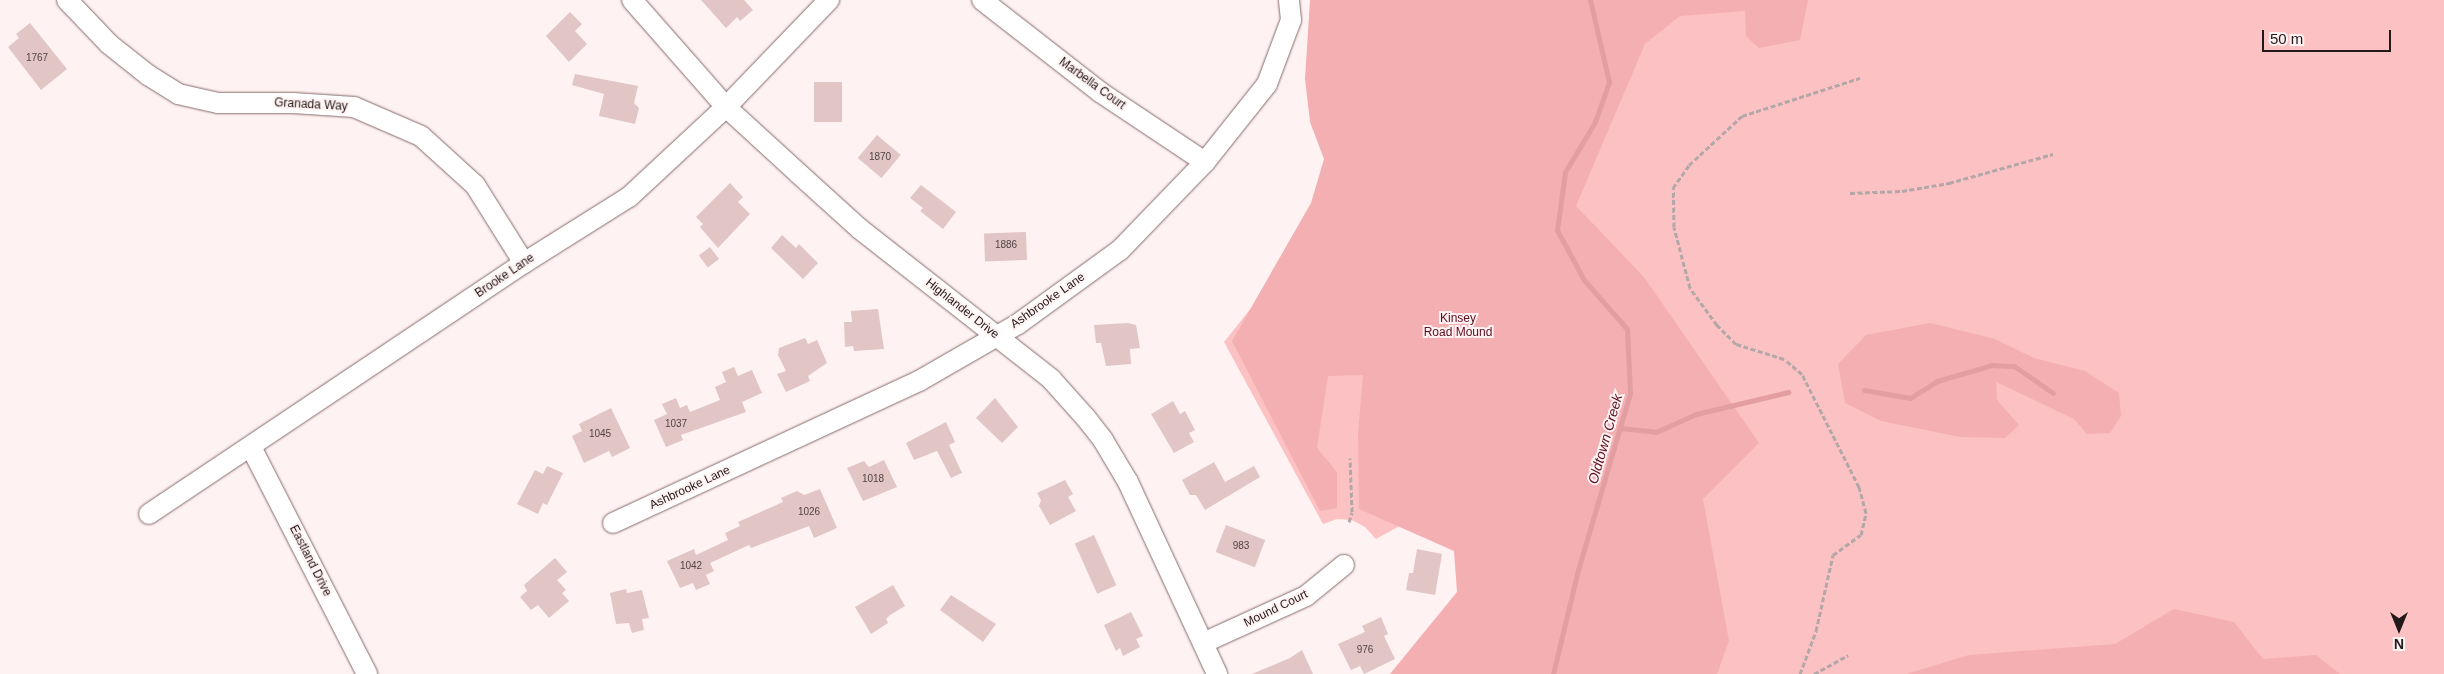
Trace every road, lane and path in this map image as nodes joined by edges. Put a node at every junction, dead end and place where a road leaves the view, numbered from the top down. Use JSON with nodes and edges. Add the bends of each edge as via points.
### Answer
{"nodes":[{"id":1,"x":67,"y":0,"type":"edge"},
{"id":2,"x":632,"y":0,"type":"edge"},
{"id":3,"x":829,"y":0,"type":"edge"},
{"id":4,"x":982,"y":0,"type":"edge"},
{"id":5,"x":1289,"y":0,"type":"edge"},
{"id":6,"x":1860,"y":78,"type":"dead end"},
{"id":7,"x":726,"y":107,"type":"junction"},
{"id":8,"x":2053,"y":154,"type":"dead end"},
{"id":9,"x":1205,"y":162,"type":"junction"},
{"id":10,"x":1850,"y":193,"type":"dead end"},
{"id":11,"x":524,"y":263,"type":"junction"},
{"id":12,"x":998,"y":336,"type":"junction"},
{"id":13,"x":252,"y":449,"type":"junction"},
{"id":14,"x":1350,"y":458,"type":"dead end"},
{"id":15,"x":149,"y":514,"type":"dead end"},
{"id":16,"x":1349,"y":522,"type":"dead end"},
{"id":17,"x":613,"y":523,"type":"dead end"},
{"id":18,"x":1344,"y":566,"type":"dead end"},
{"id":19,"x":1202,"y":643,"type":"junction"},
{"id":20,"x":1848,"y":654,"type":"dead end"},
{"id":21,"x":367,"y":674,"type":"edge"},
{"id":22,"x":1217,"y":674,"type":"edge"},
{"id":23,"x":1800,"y":674,"type":"edge"},
{"id":24,"x":1814,"y":674,"type":"edge"}],
"edges":[{"from":1,"to":11,"type":"street","name":"Granada Way","via":[[109,44],[148,76],[178,94],[218,103],[354,107],[421,136],[475,186]]},
{"from":2,"to":7,"type":"street","name":"Highlander Drive"},
{"from":3,"to":7,"type":"street","name":"Brooke Lane"},
{"from":4,"to":9,"type":"street","name":"Marbella Court","via":[[1100,92]]},
{"from":5,"to":9,"type":"street","name":"Ashbrooke Lane","via":[[1291,20],[1267,84]]},
{"from":6,"to":23,"type":"path","via":[[1742,116],[1689,164],[1673,188],[1674,227],[1690,288],[1717,325],[1736,344],[1784,359],[1802,374],[1858,487],[1866,513],[1861,535],[1833,555],[1816,631]]},
{"from":7,"to":11,"type":"street","name":"Brooke Lane","via":[[629,197]]},
{"from":7,"to":12,"type":"street","name":"Highlander Drive","via":[[860,229]]},
{"from":8,"to":10,"type":"path","via":[[1949,183],[1902,191]]},
{"from":9,"to":12,"type":"street","name":"Ashbrooke Lane","via":[[1120,250]]},
{"from":11,"to":13,"type":"street","name":"Brooke Lane"},
{"from":12,"to":17,"type":"street","name":"Ashbrooke Lane","via":[[911,385]]},
{"from":12,"to":19,"type":"street","name":"Highlander Drive","via":[[1051,379],[1103,440],[1128,482]]},
{"from":13,"to":15,"type":"street","name":"Brooke Lane"},
{"from":13,"to":21,"type":"street","name":"Eastland Drive"},
{"from":14,"to":16,"type":"path","via":[[1352,512]]},
{"from":18,"to":19,"type":"street","name":"Mound Court","via":[[1306,596]]},
{"from":19,"to":22,"type":"street","name":"Highlander Drive"},
{"from":20,"to":24,"type":"path"}]}
